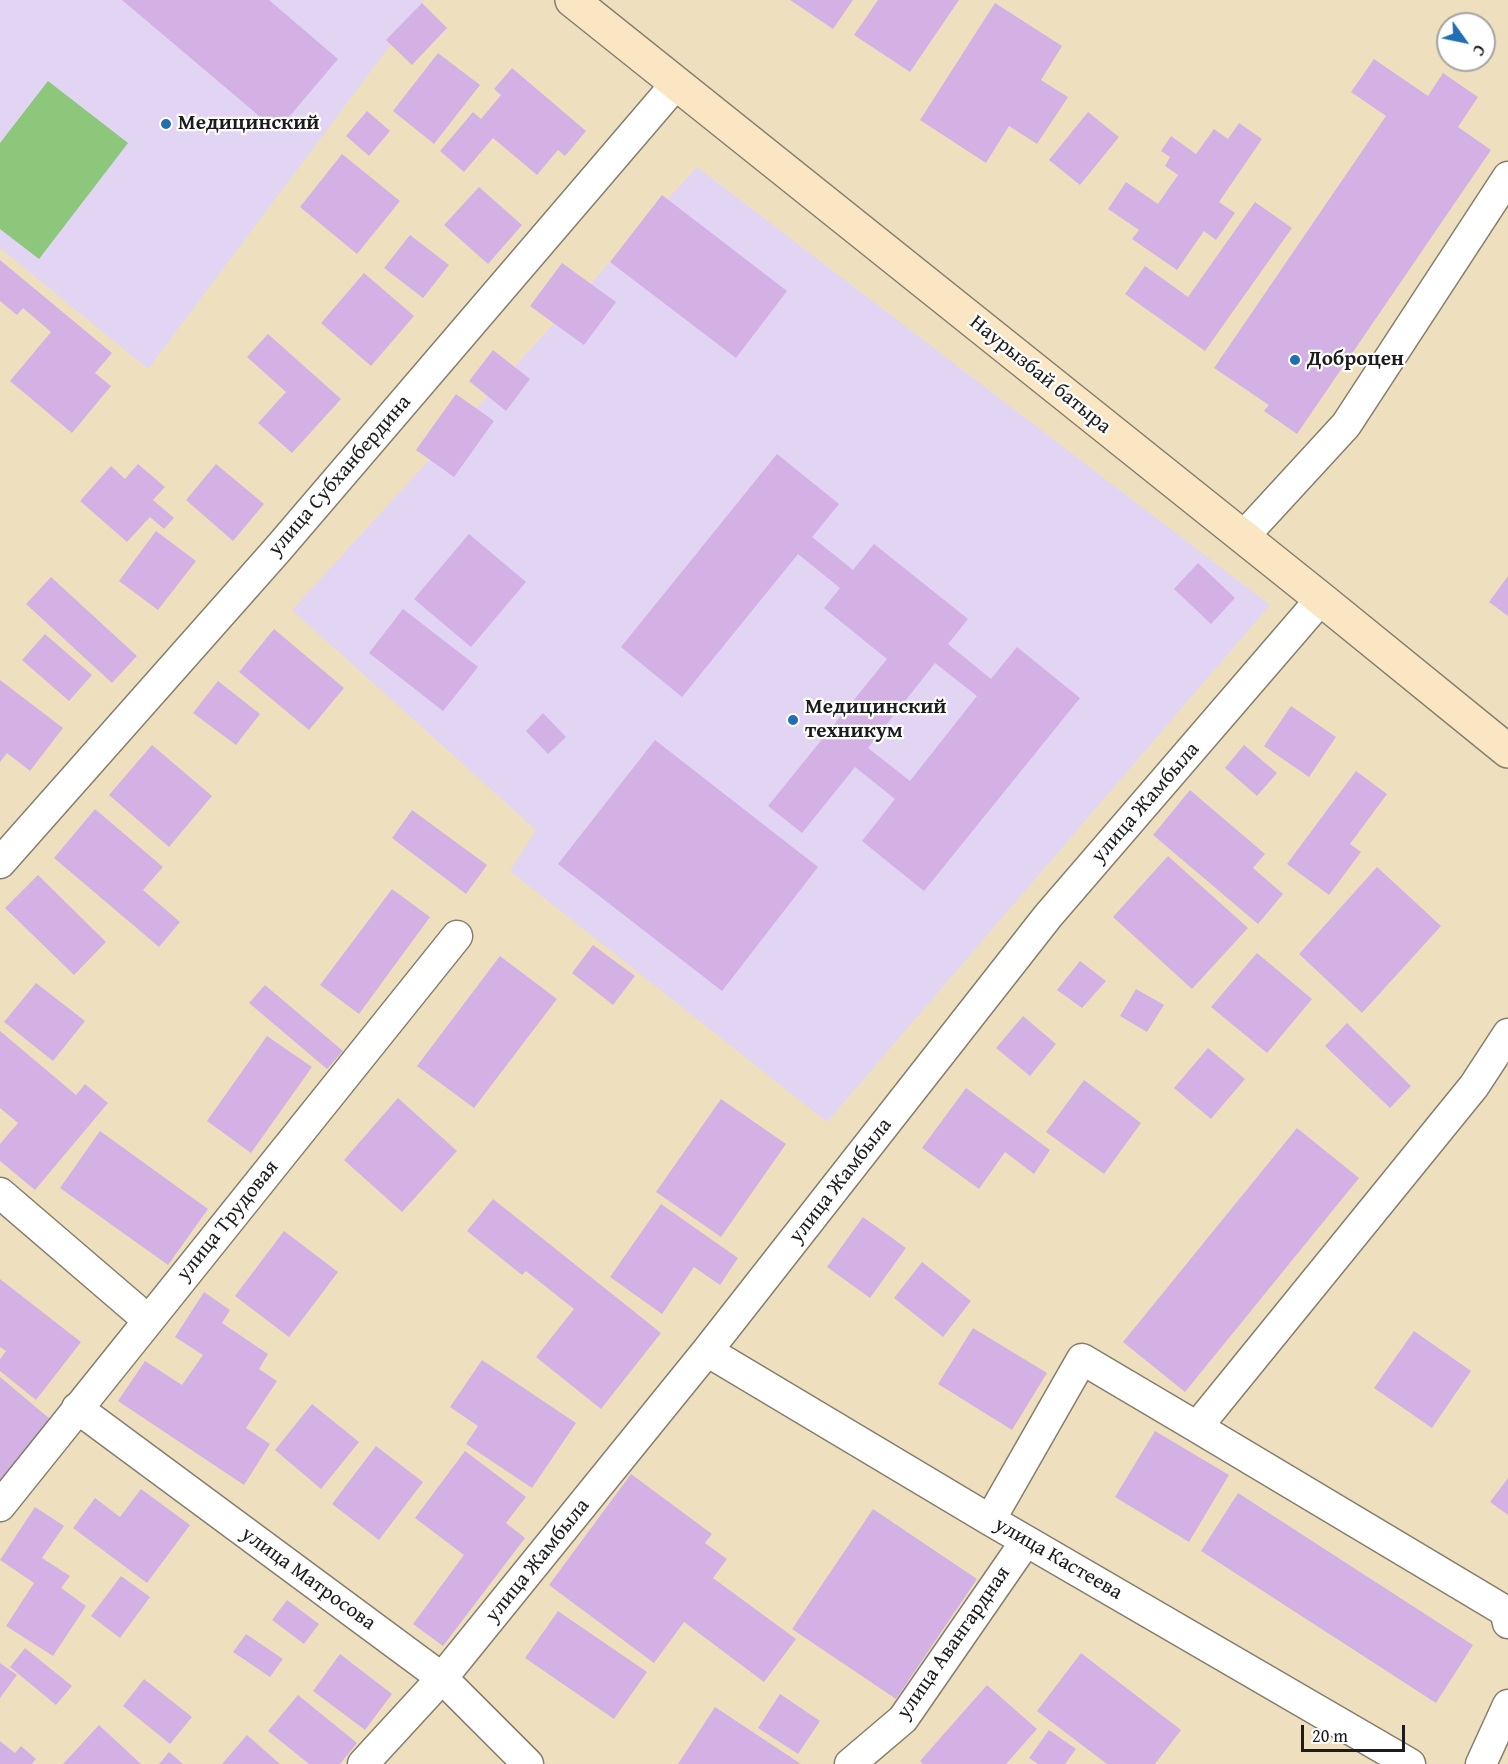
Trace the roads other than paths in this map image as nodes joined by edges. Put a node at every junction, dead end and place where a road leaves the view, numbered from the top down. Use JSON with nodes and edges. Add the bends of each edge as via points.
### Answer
{"nodes":[{"id":1,"x":572,"y":0,"type":"edge"},
{"id":2,"x":676,"y":84,"type":"junction"},
{"id":3,"x":1508,"y":177,"type":"edge"},
{"id":4,"x":1243,"y":537,"type":"junction"},
{"id":5,"x":1321,"y":599,"type":"junction"},
{"id":6,"x":1508,"y":751,"type":"edge"},
{"id":7,"x":0,"y":863,"type":"edge"},
{"id":8,"x":457,"y":936,"type":"dead end"},
{"id":9,"x":1508,"y":1034,"type":"edge"},
{"id":10,"x":0,"y":1192,"type":"edge"},
{"id":11,"x":148,"y":1320,"type":"junction"},
{"id":12,"x":707,"y":1351,"type":"junction"},
{"id":13,"x":77,"y":1408,"type":"junction"},
{"id":14,"x":1197,"y":1427,"type":"junction"},
{"id":15,"x":0,"y":1506,"type":"edge"},
{"id":16,"x":990,"y":1520,"type":"junction"},
{"id":17,"x":1026,"y":1540,"type":"junction"},
{"id":18,"x":1508,"y":1623,"type":"edge"},
{"id":19,"x":442,"y":1678,"type":"junction"},
{"id":20,"x":1508,"y":1705,"type":"edge"},
{"id":21,"x":1406,"y":1763,"type":"edge"},
{"id":22,"x":363,"y":1764,"type":"edge"},
{"id":23,"x":528,"y":1764,"type":"edge"},
{"id":24,"x":850,"y":1764,"type":"edge"},
{"id":25,"x":1481,"y":1764,"type":"edge"}],
"edges":[{"from":1,"to":2,"type":"main road","name":"Наурызбай батыра"},
{"from":2,"to":4,"type":"main road","name":"Наурызбай батыра"},
{"from":2,"to":7,"type":"street","name":"улица Субханбердина","via":[[278,549]]},
{"from":3,"to":4,"type":"street","via":[[1346,425]]},
{"from":4,"to":5,"type":"main road","name":"Наурызбай батыра"},
{"from":5,"to":6,"type":"main road","name":"Наурызбай батыра"},
{"from":5,"to":12,"type":"street","name":"улица Жамбыла","via":[[1048,916]]},
{"from":8,"to":11,"type":"street","name":"улица Трудовая"},
{"from":9,"to":14,"type":"street","via":[[1474,1086]]},
{"from":10,"to":11,"type":"street"},
{"from":11,"to":13,"type":"street","name":"улица Трудовая"},
{"from":12,"to":16,"type":"street","name":"улица Кастеева"},
{"from":12,"to":19,"type":"street","name":"улица Жамбыла"},
{"from":13,"to":15,"type":"street","name":"улица Трудовая"},
{"from":13,"to":19,"type":"street","name":"улица Матросова"},
{"from":14,"to":16,"type":"street","via":[[1082,1359]]},
{"from":14,"to":18,"type":"street","via":[[1505,1611]]},
{"from":16,"to":17,"type":"street","name":"улица Кастеева"},
{"from":17,"to":21,"type":"street","name":"улица Кастеева"},
{"from":17,"to":24,"type":"street","name":"улица Авангардная","via":[[903,1719]]},
{"from":19,"to":22,"type":"street","name":"улица Жамбыла"},
{"from":19,"to":23,"type":"street","name":"улица Матросова"},
{"from":20,"to":25,"type":"street"}]}
